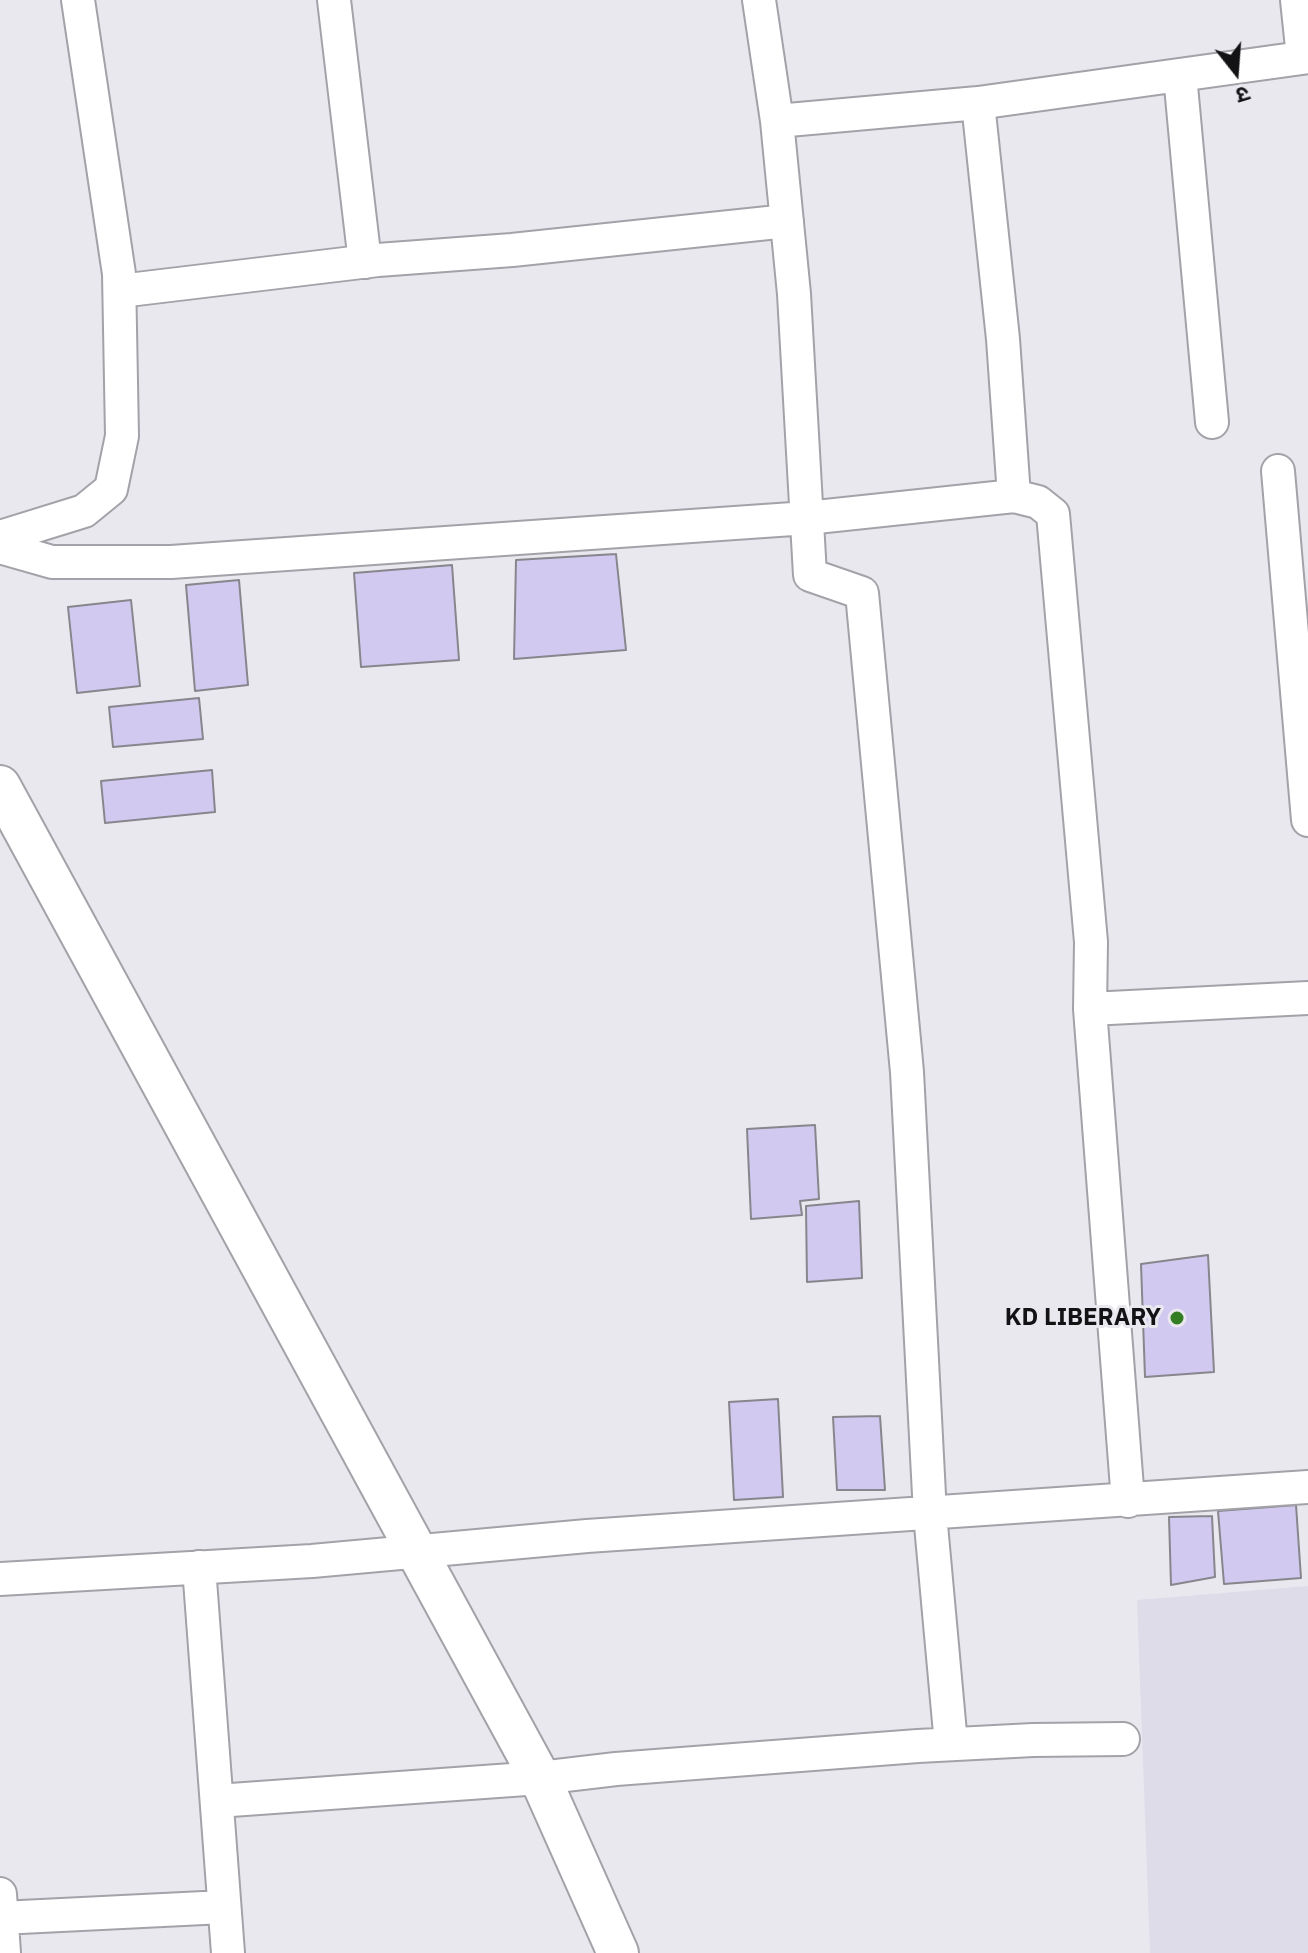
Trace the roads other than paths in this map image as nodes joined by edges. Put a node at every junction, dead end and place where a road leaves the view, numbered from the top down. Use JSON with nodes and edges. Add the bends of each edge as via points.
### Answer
{"nodes":[{"id":1,"x":78,"y":0,"type":"edge"},
{"id":2,"x":334,"y":0,"type":"edge"},
{"id":3,"x":759,"y":0,"type":"edge"},
{"id":4,"x":1297,"y":0,"type":"edge"},
{"id":5,"x":1306,"y":57,"type":"edge"},
{"id":6,"x":1180,"y":75,"type":"junction"},
{"id":7,"x":978,"y":103,"type":"junction"},
{"id":8,"x":777,"y":121,"type":"junction"},
{"id":9,"x":787,"y":221,"type":"junction"},
{"id":10,"x":365,"y":262,"type":"junction"},
{"id":11,"x":120,"y":291,"type":"junction"},
{"id":12,"x":1212,"y":422,"type":"dead end"},
{"id":13,"x":1278,"y":471,"type":"dead end"},
{"id":14,"x":1014,"y":496,"type":"junction"},
{"id":15,"x":807,"y":518,"type":"junction"},
{"id":16,"x":0,"y":537,"type":"edge"},
{"id":17,"x":0,"y":547,"type":"edge"},
{"id":18,"x":0,"y":786,"type":"edge"},
{"id":19,"x":1308,"y":820,"type":"edge"},
{"id":20,"x":1308,"y":998,"type":"edge"},
{"id":21,"x":1090,"y":1009,"type":"junction"},
{"id":22,"x":1308,"y":1487,"type":"edge"},
{"id":23,"x":1128,"y":1501,"type":"junction"},
{"id":24,"x":930,"y":1514,"type":"junction"},
{"id":25,"x":417,"y":1551,"type":"junction"},
{"id":26,"x":199,"y":1567,"type":"junction"},
{"id":27,"x":0,"y":1579,"type":"edge"},
{"id":28,"x":1123,"y":1739,"type":"dead end"},
{"id":29,"x":951,"y":1744,"type":"junction"},
{"id":30,"x":540,"y":1778,"type":"junction"},
{"id":31,"x":217,"y":1801,"type":"junction"},
{"id":32,"x":224,"y":1907,"type":"junction"},
{"id":33,"x":1,"y":1910,"type":"edge"},
{"id":34,"x":4,"y":1953,"type":"edge"},
{"id":35,"x":228,"y":1953,"type":"edge"},
{"id":36,"x":618,"y":1953,"type":"edge"}],
"edges":[{"from":1,"to":11,"type":"street"},
{"from":2,"to":10,"type":"street"},
{"from":3,"to":8,"type":"street"},
{"from":4,"to":5,"type":"street"},
{"from":5,"to":6,"type":"street"},
{"from":6,"to":7,"type":"street"},
{"from":6,"to":12,"type":"street"},
{"from":7,"to":8,"type":"street"},
{"from":7,"to":14,"type":"street"},
{"from":8,"to":9,"type":"street"},
{"from":9,"to":10,"type":"street"},
{"from":9,"to":15,"type":"street"},
{"from":10,"to":11,"type":"street"},
{"from":11,"to":16,"type":"street","via":[[122,436],[111,489],[84,511]]},
{"from":13,"to":19,"type":"street"},
{"from":14,"to":15,"type":"street"},
{"from":14,"to":21,"type":"street","via":[[1038,502],[1053,514],[1091,942]]},
{"from":15,"to":17,"type":"street","via":[[171,562],[52,562]]},
{"from":15,"to":24,"type":"street","via":[[810,575],[862,593],[907,1072]]},
{"from":18,"to":25,"type":"street"},
{"from":20,"to":21,"type":"street"},
{"from":21,"to":23,"type":"street"},
{"from":22,"to":23,"type":"street"},
{"from":23,"to":24,"type":"street"},
{"from":24,"to":25,"type":"street"},
{"from":24,"to":29,"type":"street"},
{"from":25,"to":26,"type":"street"},
{"from":25,"to":30,"type":"street"},
{"from":26,"to":27,"type":"street"},
{"from":26,"to":31,"type":"street"},
{"from":28,"to":29,"type":"street"},
{"from":29,"to":30,"type":"street"},
{"from":30,"to":31,"type":"street"},
{"from":30,"to":36,"type":"street"},
{"from":31,"to":32,"type":"street"},
{"from":32,"to":33,"type":"street"},
{"from":32,"to":35,"type":"street"},
{"from":33,"to":34,"type":"street"}]}
